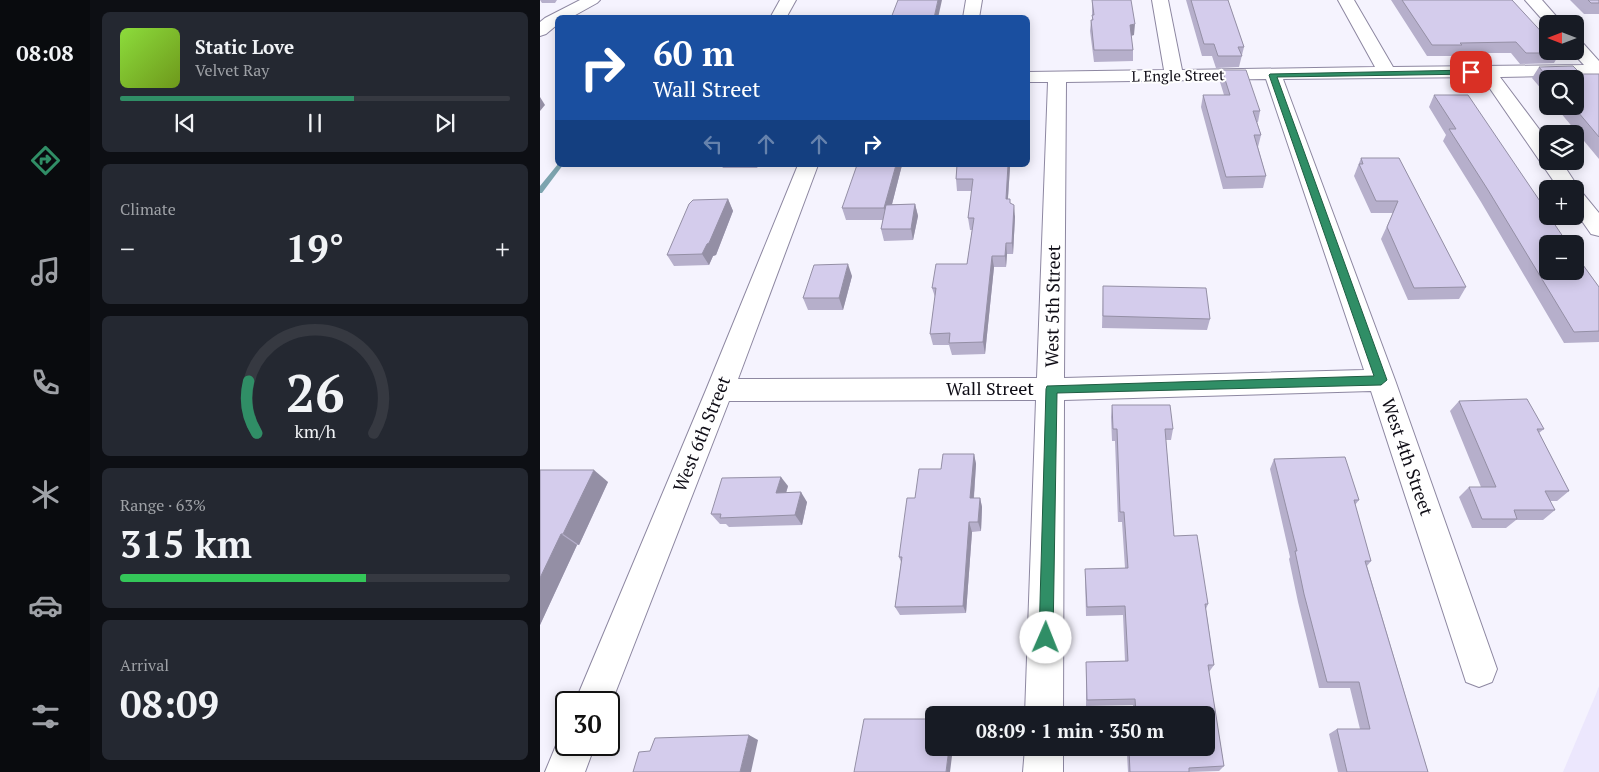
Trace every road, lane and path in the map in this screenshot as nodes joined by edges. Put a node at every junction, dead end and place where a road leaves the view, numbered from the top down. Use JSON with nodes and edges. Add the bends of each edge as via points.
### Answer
{"nodes":[{"id":1,"x":592,"y":0,"type":"edge"},
{"id":2,"x":788,"y":0,"type":"edge"},
{"id":3,"x":974,"y":0,"type":"edge"},
{"id":4,"x":1160,"y":0,"type":"edge"},
{"id":5,"x":1346,"y":0,"type":"edge"},
{"id":6,"x":1533,"y":0,"type":"edge"},
{"id":7,"x":562,"y":15,"type":"edge"},
{"id":8,"x":780,"y":15,"type":"edge"},
{"id":9,"x":972,"y":15,"type":"edge"},
{"id":10,"x":1547,"y":15,"type":"edge"},
{"id":11,"x":1584,"y":54,"type":"edge"},
{"id":12,"x":1599,"y":70,"type":"edge"},
{"id":13,"x":1488,"y":72,"type":"junction"},
{"id":14,"x":1388,"y":74,"type":"junction"},
{"id":15,"x":1273,"y":75,"type":"junction"},
{"id":16,"x":1174,"y":76,"type":"junction"},
{"id":17,"x":1030,"y":77,"type":"edge"},
{"id":18,"x":1057,"y":77,"type":"junction"},
{"id":19,"x":1539,"y":143,"type":"edge"},
{"id":20,"x":807,"y":167,"type":"edge"},
{"id":21,"x":1584,"y":208,"type":"edge"},
{"id":22,"x":1599,"y":229,"type":"edge"},
{"id":23,"x":1381,"y":380,"type":"junction"},
{"id":24,"x":1051,"y":389,"type":"junction"},
{"id":25,"x":720,"y":390,"type":"junction"},
{"id":26,"x":1479,"y":669,"type":"dead end"},
{"id":27,"x":597,"y":691,"type":"edge"},
{"id":28,"x":1044,"y":706,"type":"edge"},
{"id":29,"x":572,"y":756,"type":"edge"},
{"id":30,"x":1044,"y":756,"type":"edge"},
{"id":31,"x":565,"y":772,"type":"edge"},
{"id":32,"x":1043,"y":772,"type":"edge"}],
"edges":[{"from":1,"to":7,"type":"street"},
{"from":2,"to":8,"type":"street"},
{"from":3,"to":9,"type":"street"},
{"from":4,"to":16,"type":"street"},
{"from":5,"to":14,"type":"street"},
{"from":6,"to":10,"type":"street"},
{"from":11,"to":12,"type":"street"},
{"from":12,"to":13,"type":"street","name":"L Engle Street"},
{"from":13,"to":14,"type":"street","name":"L Engle Street"},
{"from":13,"to":19,"type":"street"},
{"from":14,"to":15,"type":"street","name":"L Engle Street"},
{"from":15,"to":16,"type":"street","name":"L Engle Street"},
{"from":15,"to":23,"type":"street","name":"West 4th Street"},
{"from":16,"to":18,"type":"street","name":"L Engle Street"},
{"from":17,"to":18,"type":"street","name":"L Engle Street"},
{"from":18,"to":24,"type":"street","name":"West 5th Street"},
{"from":20,"to":25,"type":"street","name":"West 6th Street"},
{"from":21,"to":22,"type":"street"},
{"from":23,"to":24,"type":"street","name":"Wall Street"},
{"from":23,"to":26,"type":"street","name":"West 4th Street"},
{"from":24,"to":25,"type":"street","name":"Wall Street"},
{"from":24,"to":28,"type":"street","name":"West 5th Street"},
{"from":25,"to":27,"type":"street","name":"West 6th Street"},
{"from":29,"to":31,"type":"street"},
{"from":30,"to":32,"type":"street"}]}
